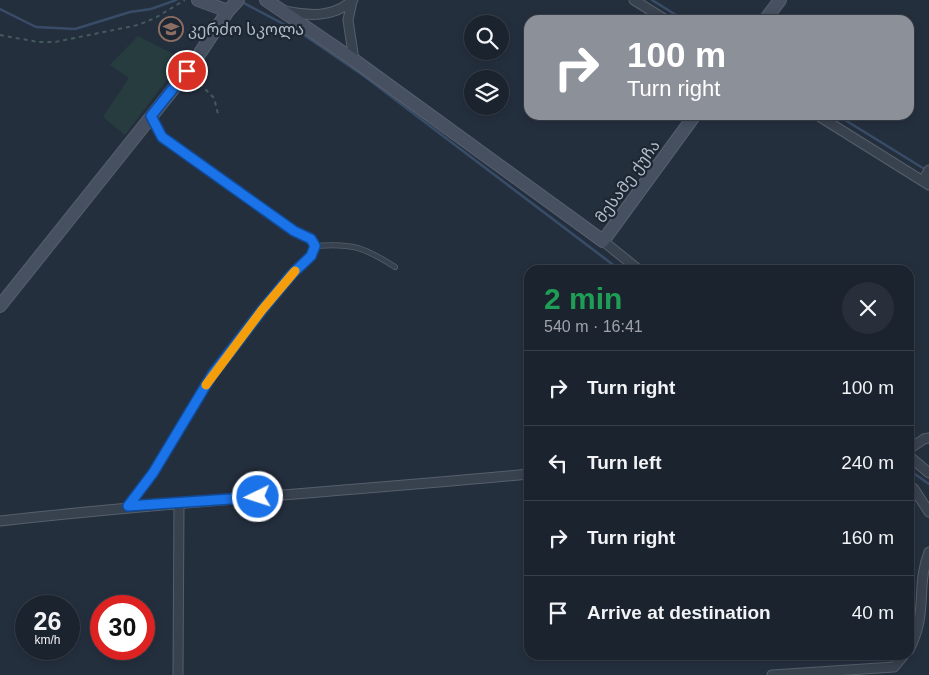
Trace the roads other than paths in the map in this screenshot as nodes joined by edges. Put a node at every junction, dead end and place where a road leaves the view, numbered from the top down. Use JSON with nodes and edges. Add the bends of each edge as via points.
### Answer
{"nodes":[{"id":1,"x":198,"y":0,"type":"edge"},
{"id":2,"x":238,"y":0,"type":"edge"},
{"id":3,"x":266,"y":0,"type":"edge"},
{"id":4,"x":352,"y":0,"type":"edge"},
{"id":5,"x":634,"y":0,"type":"edge"},
{"id":6,"x":780,"y":0,"type":"edge"},
{"id":7,"x":282,"y":10,"type":"junction"},
{"id":8,"x":228,"y":11,"type":"junction"},
{"id":9,"x":658,"y":15,"type":"edge"},
{"id":10,"x":769,"y":15,"type":"edge"},
{"id":11,"x":354,"y":60,"type":"junction"},
{"id":12,"x":151,"y":116,"type":"junction"},
{"id":13,"x":691,"y":120,"type":"edge"},
{"id":14,"x":825,"y":120,"type":"edge"},
{"id":15,"x":929,"y":170,"type":"edge"},
{"id":16,"x":926,"y":183,"type":"edge"},
{"id":17,"x":603,"y":241,"type":"junction"},
{"id":18,"x":315,"y":246,"type":"junction"},
{"id":19,"x":633,"y":265,"type":"edge"},
{"id":20,"x":395,"y":267,"type":"dead end"},
{"id":21,"x":0,"y":306,"type":"edge"},
{"id":22,"x":929,"y":438,"type":"edge"},
{"id":23,"x":914,"y":446,"type":"edge"},
{"id":24,"x":914,"y":460,"type":"edge"},
{"id":25,"x":929,"y":473,"type":"edge"},
{"id":26,"x":524,"y":474,"type":"edge"},
{"id":27,"x":914,"y":489,"type":"edge"},
{"id":28,"x":179,"y":502,"type":"junction"},
{"id":29,"x":128,"y":506,"type":"junction"},
{"id":30,"x":929,"y":512,"type":"edge"},
{"id":31,"x":0,"y":520,"type":"edge"},
{"id":32,"x":929,"y":552,"type":"edge"},
{"id":33,"x":914,"y":644,"type":"edge"},
{"id":34,"x":901,"y":660,"type":"edge"},
{"id":35,"x":893,"y":671,"type":"edge"},
{"id":36,"x":178,"y":675,"type":"edge"},
{"id":37,"x":772,"y":675,"type":"edge"}],
"edges":[{"from":1,"to":8,"type":"street"},
{"from":2,"to":8,"type":"street"},
{"from":3,"to":7,"type":"street"},
{"from":4,"to":7,"type":"street","via":[[343,8],[317,15]]},
{"from":4,"to":11,"type":"street","via":[[348,20]]},
{"from":5,"to":9,"type":"street"},
{"from":6,"to":10,"type":"street"},
{"from":7,"to":11,"type":"street"},
{"from":8,"to":12,"type":"street"},
{"from":11,"to":17,"type":"street"},
{"from":12,"to":18,"type":"lane","via":[[162,137],[294,231],[311,239]]},
{"from":12,"to":21,"type":"street"},
{"from":13,"to":17,"type":"street","name":"მესამე ქუჩა"},
{"from":14,"to":16,"type":"street"},
{"from":15,"to":16,"type":"street"},
{"from":17,"to":19,"type":"street"},
{"from":18,"to":20,"type":"lane","via":[[342,244],[369,250]]},
{"from":18,"to":29,"type":"lane","via":[[311,256],[262,310],[212,375],[153,473]]},
{"from":22,"to":23,"type":"street"},
{"from":24,"to":25,"type":"street"},
{"from":26,"to":28,"type":"street","via":[[378,489]]},
{"from":27,"to":30,"type":"street"},
{"from":28,"to":29,"type":"street"},
{"from":28,"to":36,"type":"street"},
{"from":29,"to":31,"type":"street"},
{"from":32,"to":33,"type":"street","via":[[925,563],[927,618]]},
{"from":34,"to":35,"type":"street"},
{"from":35,"to":37,"type":"street"}]}
